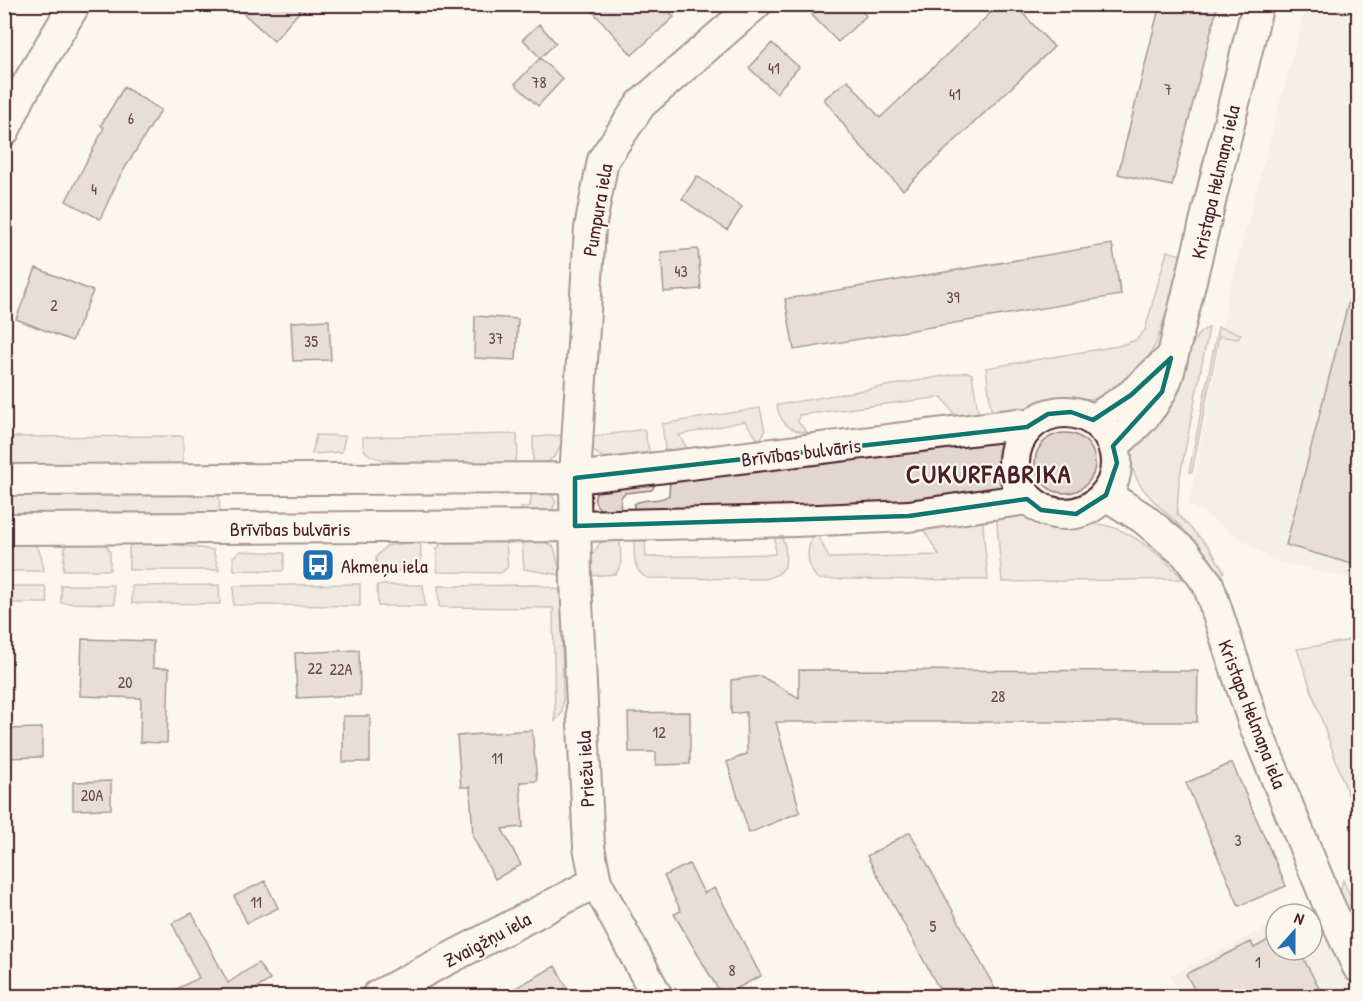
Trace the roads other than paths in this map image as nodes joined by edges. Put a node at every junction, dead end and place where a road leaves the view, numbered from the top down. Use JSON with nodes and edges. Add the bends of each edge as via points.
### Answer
{"nodes":[{"id":1,"x":75,"y":4,"type":"edge"},
{"id":2,"x":756,"y":4,"type":"edge"},
{"id":3,"x":1258,"y":4,"type":"edge"},
{"id":4,"x":4,"y":131,"type":"edge"},
{"id":5,"x":1172,"y":358,"type":"junction"},
{"id":6,"x":1093,"y":420,"type":"junction"},
{"id":7,"x":1027,"y":427,"type":"junction"},
{"id":8,"x":1113,"y":446,"type":"junction"},
{"id":9,"x":574,"y":478,"type":"junction"},
{"id":10,"x":4,"y":480,"type":"edge"},
{"id":11,"x":1106,"y":495,"type":"junction"},
{"id":12,"x":1027,"y":499,"type":"junction"},
{"id":13,"x":575,"y":526,"type":"junction"},
{"id":14,"x":4,"y":529,"type":"edge"},
{"id":15,"x":596,"y":882,"type":"junction"},
{"id":16,"x":1359,"y":967,"type":"edge"},
{"id":17,"x":377,"y":996,"type":"edge"},
{"id":18,"x":657,"y":996,"type":"edge"}],
"edges":[{"from":1,"to":4,"type":"street"},
{"from":2,"to":9,"type":"street","name":"Pumpura iela","via":[[641,104],[603,160],[590,228]]},
{"from":3,"to":5,"type":"street","name":"Kristapa Helmaņa iela"},
{"from":5,"to":6,"type":"street","name":"Kristapa Helmaņa iela","via":[[1131,395]]},
{"from":5,"to":8,"type":"street","name":"Kristapa Helmaņa iela","via":[[1162,392],[1148,413]]},
{"from":6,"to":7,"type":"street","name":"Brīvības bulvāris","via":[[1071,412],[1048,414]]},
{"from":6,"to":8,"type":"street","via":[[1106,431]]},
{"from":7,"to":9,"type":"street","name":"Brīvības bulvāris","via":[[1019,424]]},
{"from":7,"to":12,"type":"street","via":[[1017,443],[1012,463],[1016,482]]},
{"from":8,"to":11,"type":"street","via":[[1117,463]]},
{"from":9,"to":10,"type":"street","name":"Brīvības bulvāris"},
{"from":9,"to":13,"type":"street"},
{"from":11,"to":12,"type":"street","via":[[1093,507],[1076,514],[1058,515],[1041,510]]},
{"from":11,"to":16,"type":"street","name":"Kristapa Helmaņa iela","via":[[1143,518],[1186,554],[1208,584],[1254,724],[1327,901]]},
{"from":12,"to":13,"type":"street","name":"Brīvības bulvāris","via":[[909,516]]},
{"from":13,"to":14,"type":"street","name":"Brīvības bulvāris"},
{"from":13,"to":15,"type":"street","name":"Priežu iela","via":[[589,847]]},
{"from":15,"to":17,"type":"street","name":"Zvaigžņu iela"},
{"from":15,"to":18,"type":"street","name":"Priežu iela"}]}
